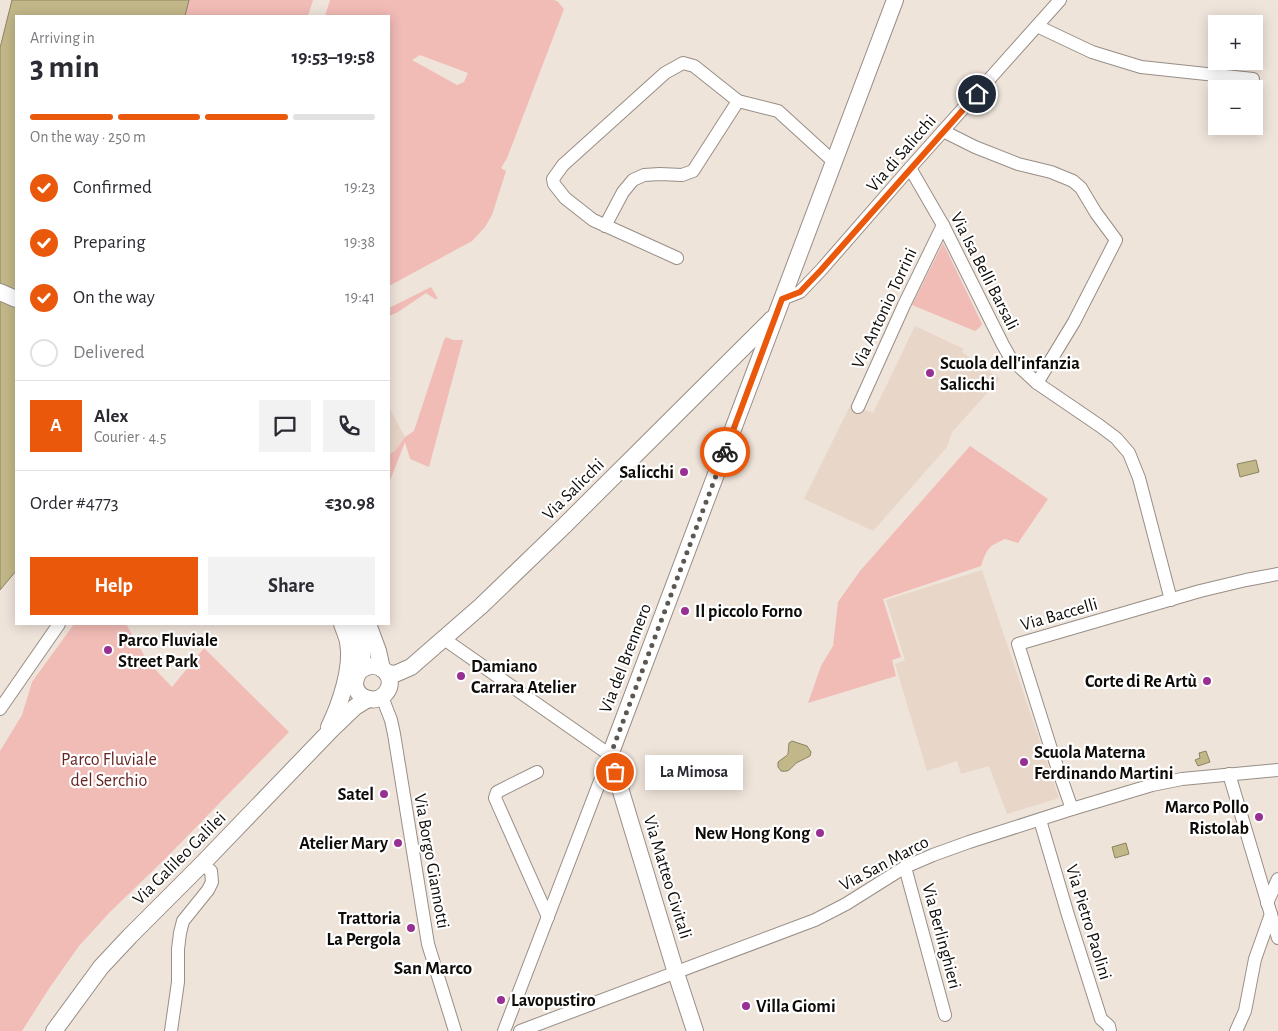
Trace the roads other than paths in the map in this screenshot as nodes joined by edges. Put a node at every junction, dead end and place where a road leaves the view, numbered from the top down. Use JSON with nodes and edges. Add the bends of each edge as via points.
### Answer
{"nodes":[{"id":1,"x":895,"y":0,"type":"edge"},
{"id":2,"x":1060,"y":0,"type":"edge"},
{"id":3,"x":1037,"y":26,"type":"junction"},
{"id":4,"x":1253,"y":79,"type":"dead end"},
{"id":5,"x":738,"y":101,"type":"junction"},
{"id":6,"x":944,"y":131,"type":"junction"},
{"id":7,"x":834,"y":162,"type":"junction"},
{"id":8,"x":910,"y":168,"type":"junction"},
{"id":9,"x":943,"y":225,"type":"junction"},
{"id":10,"x":605,"y":226,"type":"junction"},
{"id":11,"x":677,"y":258,"type":"dead end"},
{"id":12,"x":0,"y":292,"type":"edge"},
{"id":13,"x":15,"y":299,"type":"edge"},
{"id":14,"x":780,"y":306,"type":"junction"},
{"id":15,"x":1037,"y":383,"type":"junction"},
{"id":16,"x":858,"y":407,"type":"dead end"},
{"id":17,"x":1278,"y":574,"type":"edge"},
{"id":18,"x":1171,"y":600,"type":"junction"},
{"id":19,"x":58,"y":625,"type":"edge"},
{"id":20,"x":342,"y":625,"type":"edge"},
{"id":21,"x":355,"y":625,"type":"edge"},
{"id":22,"x":368,"y":625,"type":"edge"},
{"id":23,"x":444,"y":639,"type":"junction"},
{"id":24,"x":384,"y":670,"type":"junction"},
{"id":25,"x":359,"y":672,"type":"junction"},
{"id":26,"x":356,"y":688,"type":"junction"},
{"id":27,"x":373,"y":699,"type":"junction"},
{"id":28,"x":0,"y":709,"type":"edge"},
{"id":29,"x":342,"y":720,"type":"junction"},
{"id":30,"x":321,"y":741,"type":"junction"},
{"id":31,"x":610,"y":756,"type":"junction"},
{"id":32,"x":1278,"y":770,"type":"edge"},
{"id":33,"x":537,"y":772,"type":"dead end"},
{"id":34,"x":1229,"y":774,"type":"junction"},
{"id":35,"x":1072,"y":809,"type":"junction"},
{"id":36,"x":1040,"y":820,"type":"junction"},
{"id":37,"x":202,"y":864,"type":"junction"},
{"id":38,"x":905,"y":867,"type":"junction"},
{"id":39,"x":1278,"y":879,"type":"edge"},
{"id":40,"x":1269,"y":909,"type":"junction"},
{"id":41,"x":548,"y":917,"type":"junction"},
{"id":42,"x":1278,"y":938,"type":"edge"},
{"id":43,"x":676,"y":973,"type":"junction"},
{"id":44,"x":945,"y":1015,"type":"dead end"},
{"id":45,"x":54,"y":1031,"type":"edge"},
{"id":46,"x":170,"y":1031,"type":"edge"},
{"id":47,"x":455,"y":1031,"type":"edge"},
{"id":48,"x":504,"y":1031,"type":"edge"},
{"id":49,"x":520,"y":1031,"type":"edge"},
{"id":50,"x":695,"y":1031,"type":"edge"},
{"id":51,"x":1110,"y":1031,"type":"edge"},
{"id":52,"x":1236,"y":1031,"type":"edge"}],
"edges":[{"from":1,"to":7,"type":"main road","name":"Via del Brennero"},
{"from":2,"to":3,"type":"street","name":"Via di Salicchi"},
{"from":3,"to":4,"type":"street","via":[[1092,52],[1141,67]]},
{"from":3,"to":6,"type":"street","name":"Via di Salicchi"},
{"from":5,"to":7,"type":"street","via":[[778,111]]},
{"from":5,"to":10,"type":"street","via":[[693,171],[682,175],[644,175],[633,180]]},
{"from":5,"to":10,"type":"street","via":[[694,66],[682,63],[665,73],[563,165],[553,179],[554,184],[566,198]]},
{"from":6,"to":8,"type":"street","name":"Via di Salicchi"},
{"from":6,"to":15,"type":"street","via":[[1018,164],[1073,181],[1116,240],[1074,322]]},
{"from":7,"to":14,"type":"main road","name":"Via del Brennero"},
{"from":8,"to":9,"type":"street","name":"Via Isa Belli Barsali"},
{"from":8,"to":14,"type":"street","name":"Via di Salicchi","via":[[821,270],[800,292]]},
{"from":9,"to":15,"type":"street","name":"Via Isa Belli Barsali","via":[[1003,345]]},
{"from":9,"to":16,"type":"street","name":"Via Antonio Torrini"},
{"from":10,"to":11,"type":"street"},
{"from":12,"to":13,"type":"main road"},
{"from":14,"to":23,"type":"main road","name":"Via Salicchi","via":[[563,527]]},
{"from":14,"to":31,"type":"main road","name":"Via del Brennero"},
{"from":15,"to":18,"type":"street","name":"Via Isa Belli Barsali","via":[[1116,438],[1129,453],[1139,478]]},
{"from":17,"to":18,"type":"street","name":"Via Baccelli"},
{"from":18,"to":35,"type":"street","name":"Via Baccelli","via":[[1018,644]]},
{"from":19,"to":28,"type":"street"},
{"from":20,"to":30,"type":"main road","via":[[349,648],[348,670],[340,704]]},
{"from":21,"to":25,"type":"main road","via":[[363,649]]},
{"from":22,"to":24,"type":"main road"},
{"from":23,"to":24,"type":"main road","name":"Via Salicchi","via":[[408,669],[395,674]]},
{"from":23,"to":31,"type":"street"},
{"from":24,"to":25,"type":"main road","via":[[370,666]]},
{"from":24,"to":27,"type":"main road","via":[[389,685],[385,694]]},
{"from":25,"to":26,"type":"main road"},
{"from":26,"to":27,"type":"main road","via":[[360,694]]},
{"from":26,"to":29,"type":"main road","name":"Via Galileo Galilei","via":[[355,697]]},
{"from":27,"to":29,"type":"main road","name":"Via Galileo Galilei","via":[[355,707]]},
{"from":27,"to":47,"type":"street","name":"Via Borgo Giannotti","via":[[384,702],[391,720],[428,944]]},
{"from":29,"to":30,"type":"main road","name":"Via Galileo Galilei"},
{"from":30,"to":37,"type":"main road","name":"Via Galileo Galilei"},
{"from":31,"to":41,"type":"street","name":"Via del Brennero"},
{"from":31,"to":43,"type":"main road","name":"Via Matteo Civitali"},
{"from":32,"to":34,"type":"street","name":"Via San Marco"},
{"from":33,"to":41,"type":"street","via":[[497,792],[495,798]]},
{"from":34,"to":35,"type":"street","name":"Via San Marco","via":[[1152,785]]},
{"from":34,"to":40,"type":"street"},
{"from":35,"to":36,"type":"street","name":"Via San Marco"},
{"from":36,"to":38,"type":"street","name":"Via San Marco","via":[[951,848]]},
{"from":36,"to":51,"type":"street","name":"Via Pietro Paolini","via":[[1101,1019]]},
{"from":37,"to":45,"type":"main road","name":"Via Galileo Galilei","via":[[101,967]]},
{"from":37,"to":46,"type":"street","via":[[211,871],[212,882],[183,921]]},
{"from":38,"to":43,"type":"street","name":"Via San Marco","via":[[816,920]]},
{"from":38,"to":44,"type":"street","name":"Via Berlinghieri"},
{"from":39,"to":40,"type":"street"},
{"from":40,"to":42,"type":"street"},
{"from":40,"to":52,"type":"street","via":[[1245,1011]]},
{"from":41,"to":48,"type":"street","name":"Via del Brennero"},
{"from":43,"to":49,"type":"street","name":"Via San Marco"},
{"from":43,"to":50,"type":"main road","name":"Via Matteo Civitali"}]}
